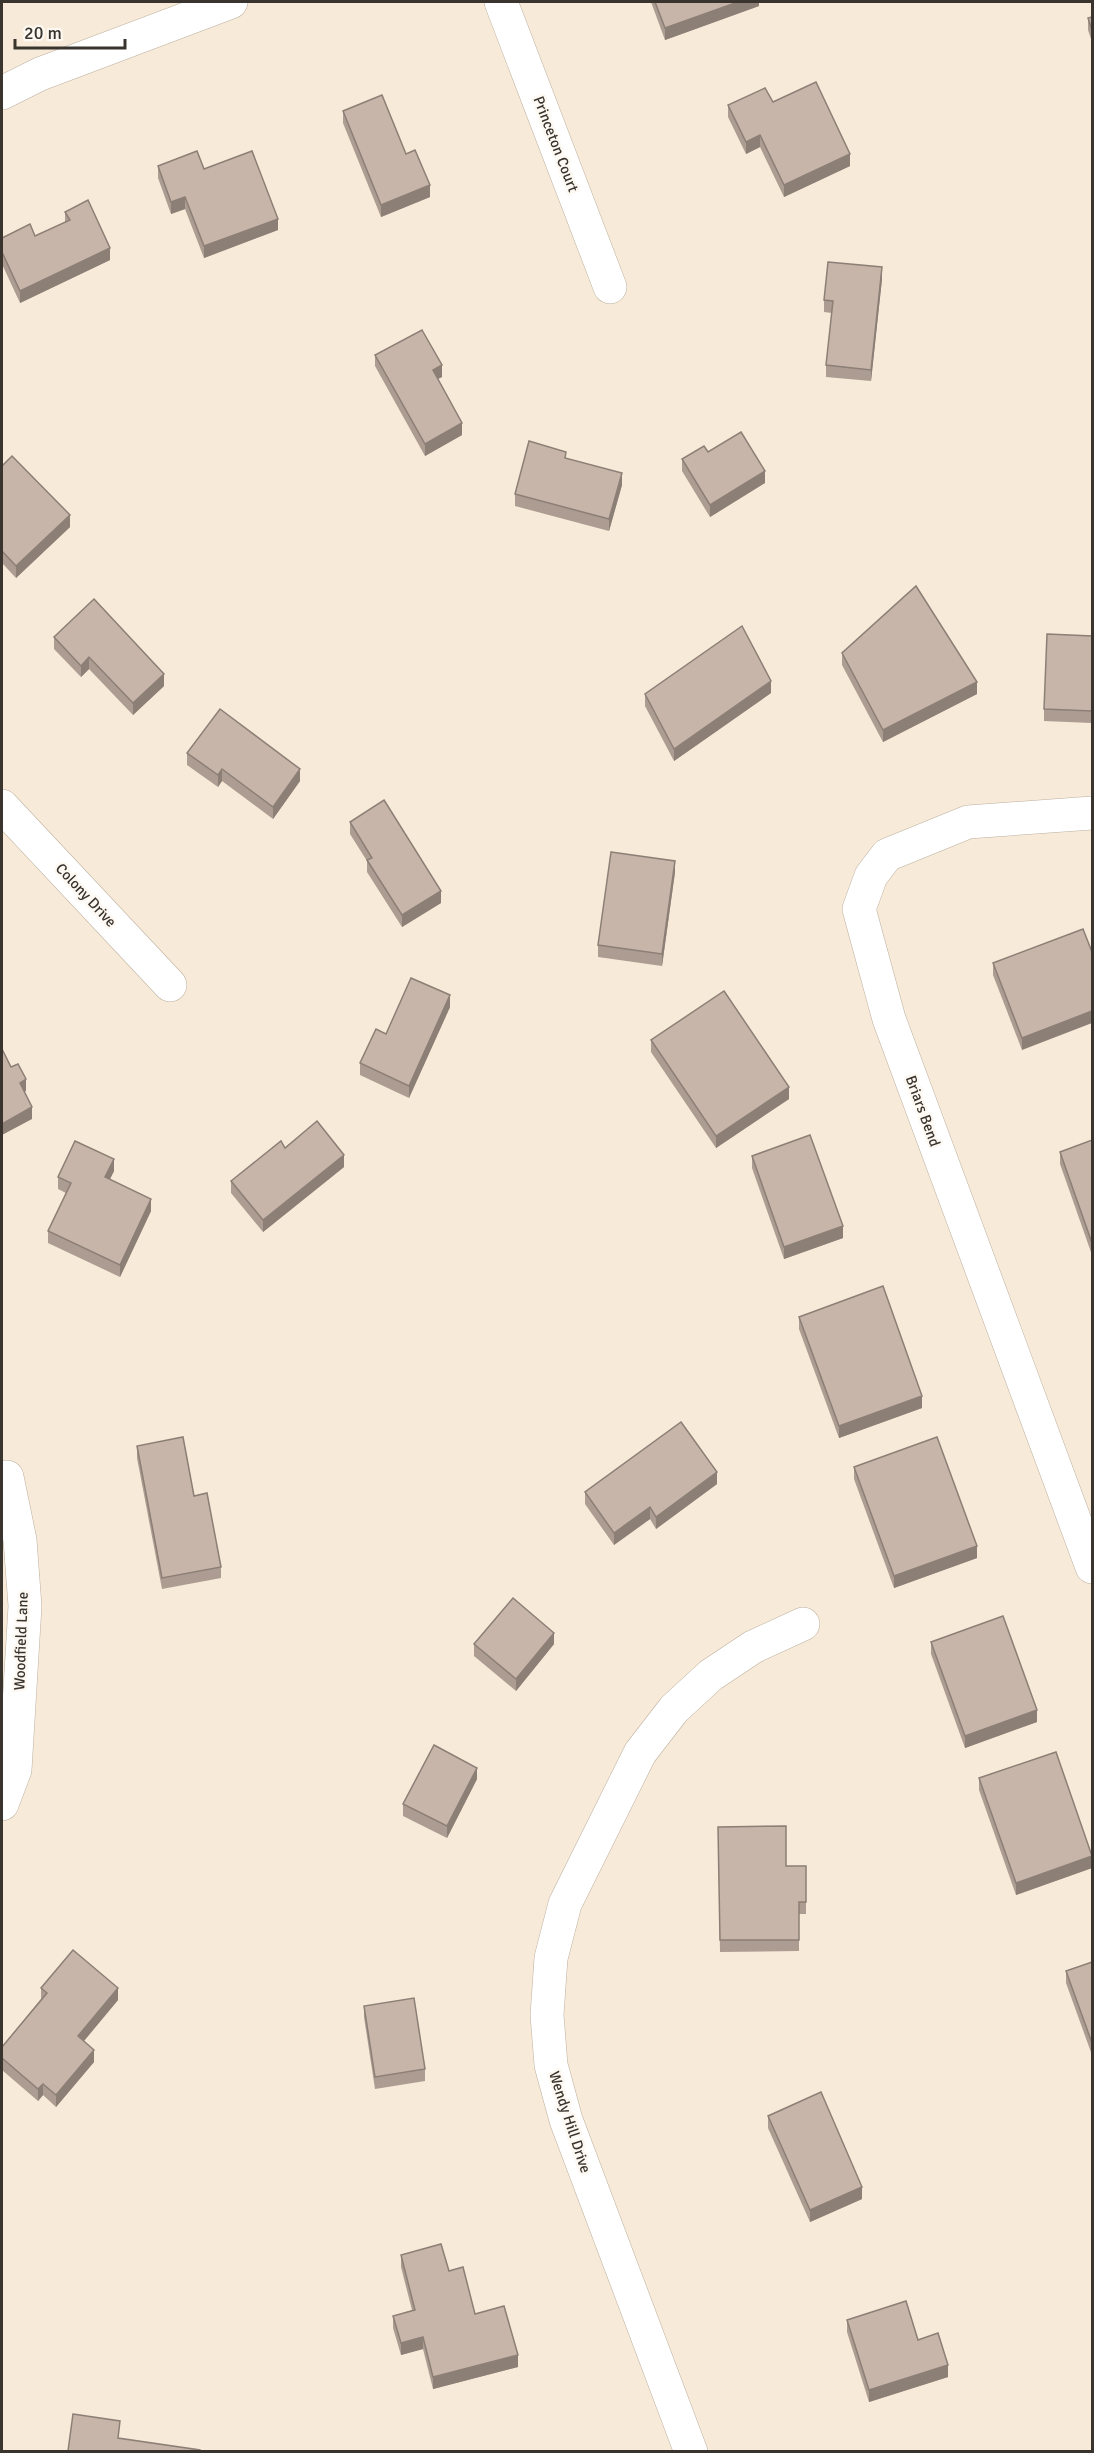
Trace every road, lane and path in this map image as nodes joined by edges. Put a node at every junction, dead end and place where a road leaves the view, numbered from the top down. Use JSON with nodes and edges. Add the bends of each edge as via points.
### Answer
{"nodes":[{"id":1,"x":231,"y":2,"type":"edge"},
{"id":2,"x":501,"y":2,"type":"edge"},
{"id":3,"x":2,"y":93,"type":"edge"},
{"id":4,"x":610,"y":287,"type":"dead end"},
{"id":5,"x":2,"y":806,"type":"edge"},
{"id":6,"x":1092,"y":813,"type":"edge"},
{"id":7,"x":170,"y":985,"type":"dead end"},
{"id":8,"x":7,"y":1477,"type":"dead end"},
{"id":9,"x":1092,"y":1567,"type":"edge"},
{"id":10,"x":803,"y":1624,"type":"dead end"},
{"id":11,"x":2,"y":1804,"type":"edge"},
{"id":12,"x":691,"y":2451,"type":"edge"}],
"edges":[{"from":1,"to":3,"type":"street","via":[[40,74]]},
{"from":2,"to":4,"type":"street","name":"Princeton Court"},
{"from":5,"to":7,"type":"street","name":"Colony Drive"},
{"from":6,"to":9,"type":"street","name":"Briars Bend","via":[[968,822],[887,855],[870,876],[859,909],[889,1019]]},
{"from":8,"to":11,"type":"street","name":"Woodfield Lane","via":[[20,1540],[25,1606],[15,1770]]},
{"from":10,"to":12,"type":"street","name":"Wendy Hill Drive","via":[[753,1647],[711,1675],[674,1709],[640,1753],[565,1904],[551,1958],[547,2015],[551,2065],[566,2120]]}]}
